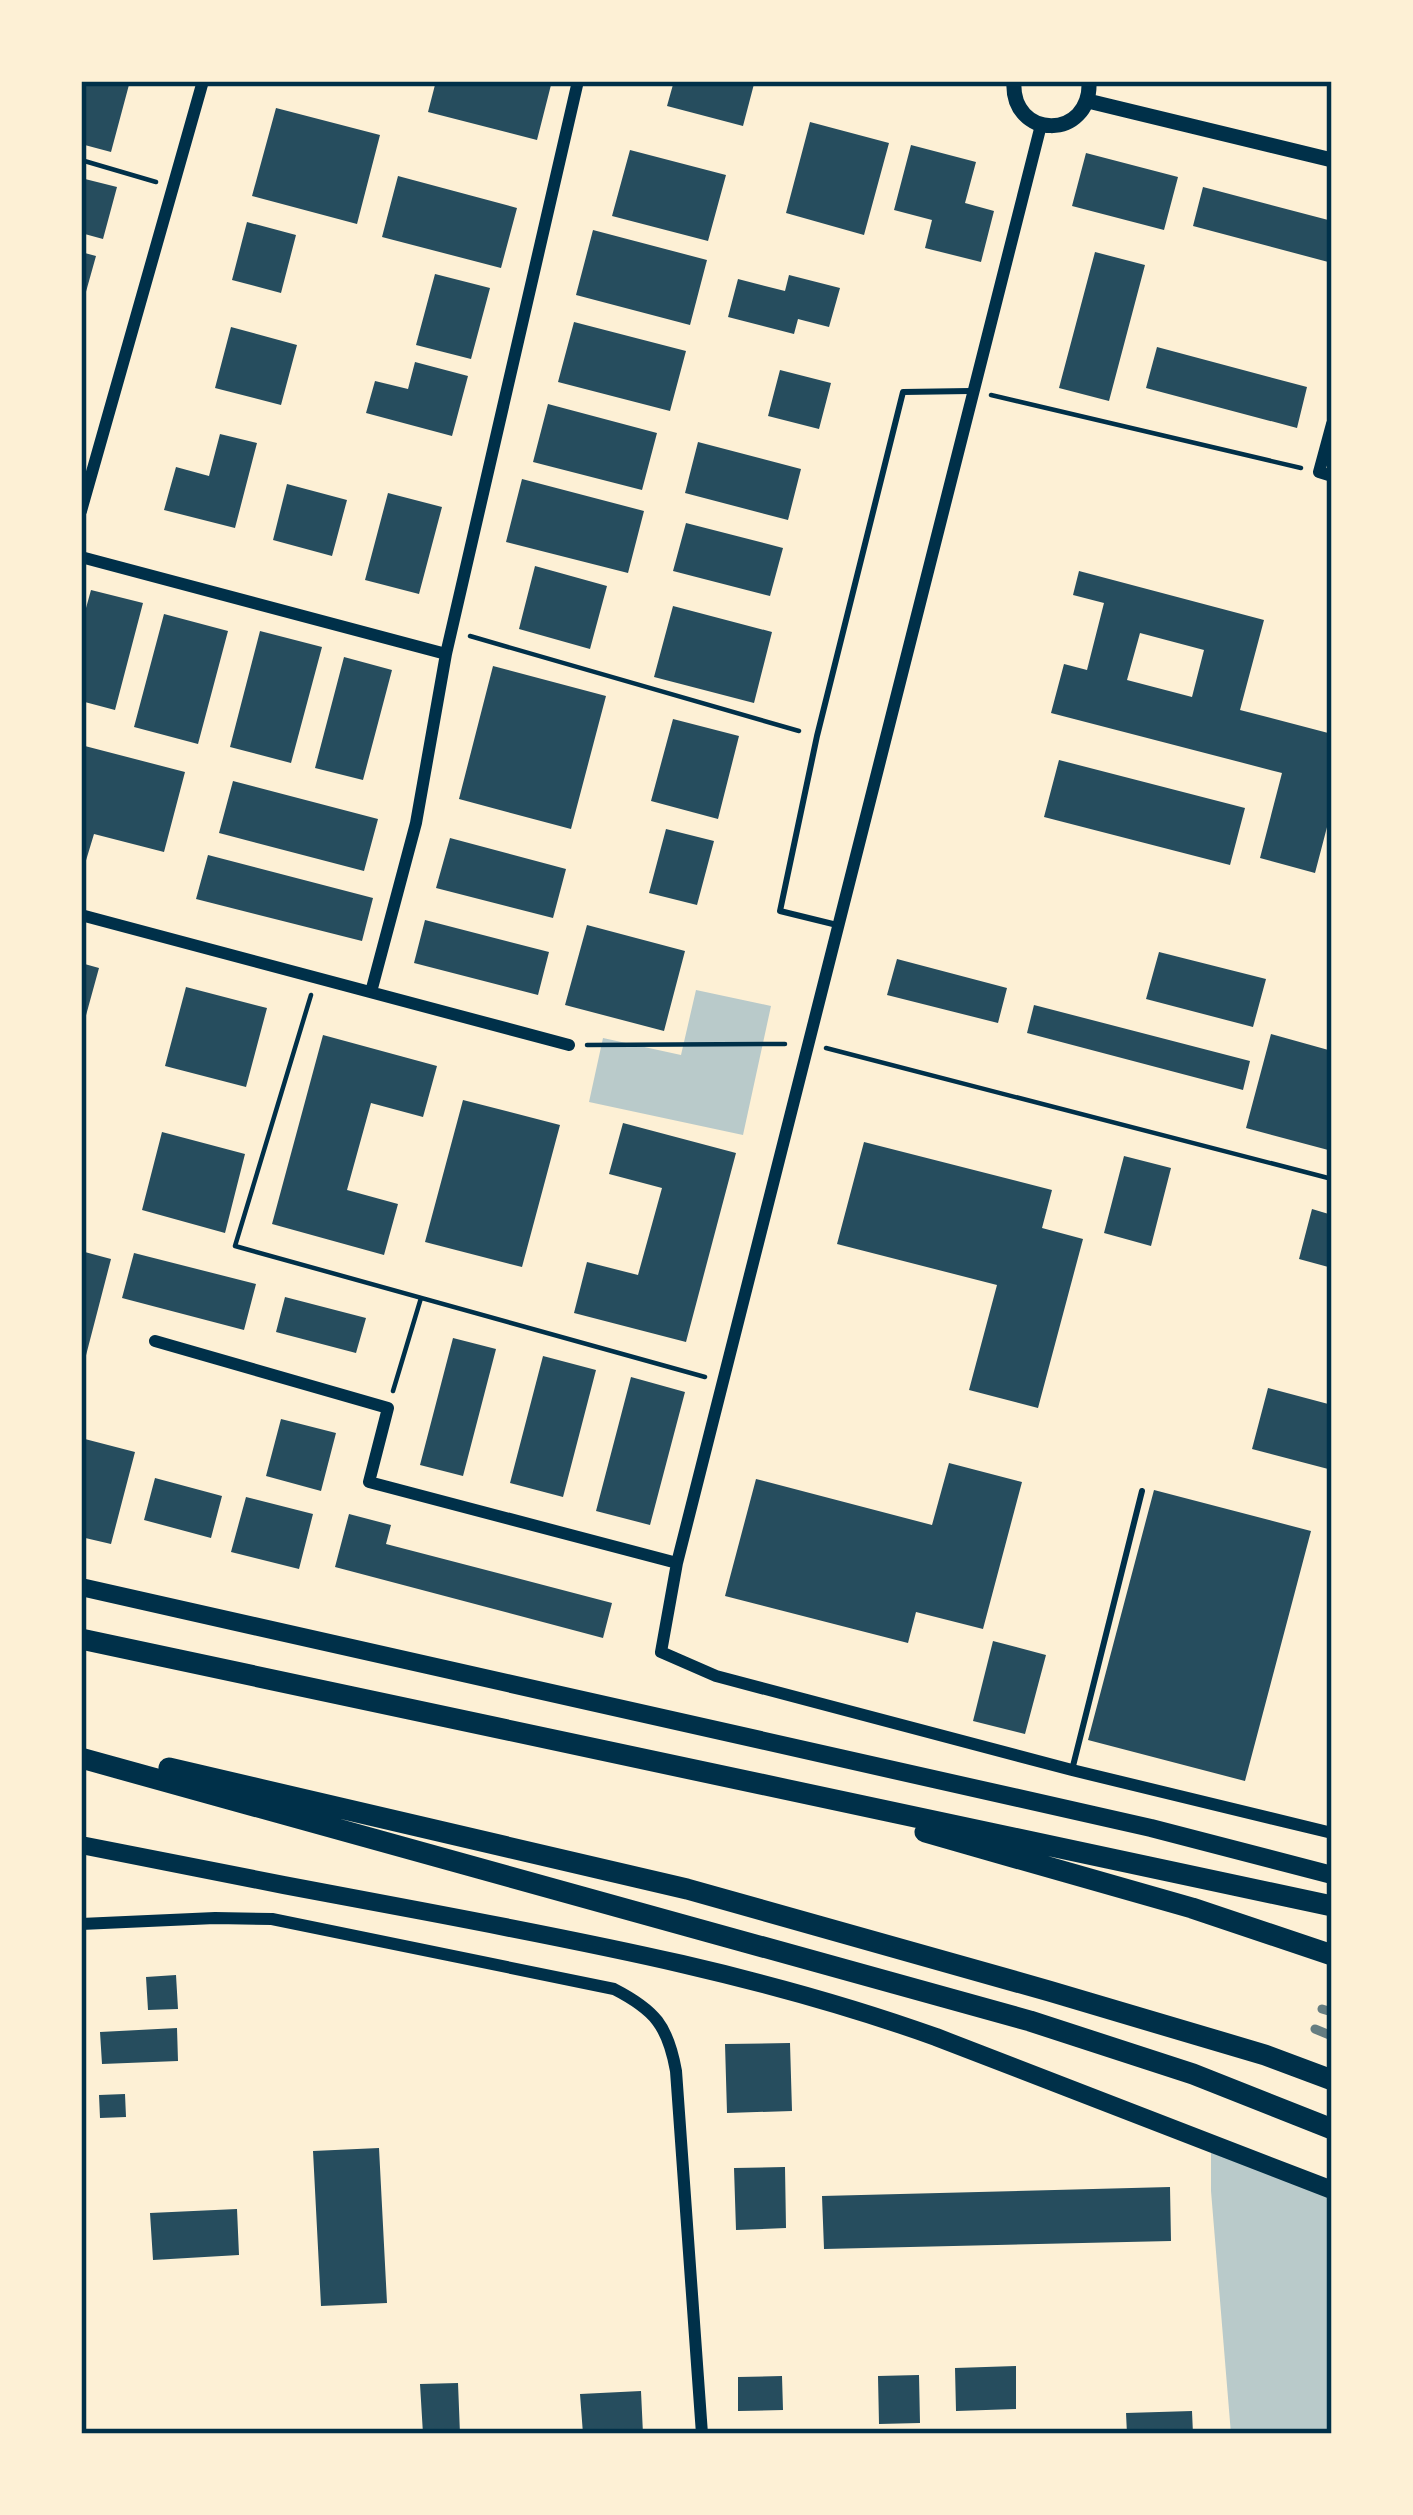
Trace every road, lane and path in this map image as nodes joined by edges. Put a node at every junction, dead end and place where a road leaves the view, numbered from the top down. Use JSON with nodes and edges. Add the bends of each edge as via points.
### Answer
{"nodes":[{"id":1,"x":203,"y":81,"type":"edge"},
{"id":2,"x":578,"y":81,"type":"edge"},
{"id":3,"x":1014,"y":81,"type":"edge"},
{"id":4,"x":1089,"y":81,"type":"edge"},
{"id":5,"x":1088,"y":101,"type":"junction"},
{"id":6,"x":1041,"y":125,"type":"junction"},
{"id":7,"x":81,"y":160,"type":"edge"},
{"id":8,"x":1332,"y":160,"type":"edge"},
{"id":9,"x":172,"y":187,"type":"junction"},
{"id":10,"x":974,"y":392,"type":"junction"},
{"id":11,"x":1332,"y":424,"type":"edge"},
{"id":12,"x":1326,"y":474,"type":"edge"},
{"id":13,"x":81,"y":511,"type":"edge"},
{"id":14,"x":81,"y":557,"type":"edge"},
{"id":15,"x":453,"y":631,"type":"junction"},
{"id":16,"x":446,"y":654,"type":"junction"},
{"id":17,"x":817,"y":736,"type":"junction"},
{"id":18,"x":81,"y":915,"type":"edge"},
{"id":19,"x":839,"y":926,"type":"junction"},
{"id":20,"x":316,"y":978,"type":"junction"},
{"id":21,"x":371,"y":992,"type":"junction"},
{"id":22,"x":809,"y":1044,"type":"junction"},
{"id":23,"x":568,"y":1045,"type":"joint"},
{"id":24,"x":1332,"y":1179,"type":"edge"},
{"id":25,"x":421,"y":1298,"type":"junction"},
{"id":26,"x":155,"y":1341,"type":"dead end"},
{"id":27,"x":723,"y":1382,"type":"junction"},
{"id":28,"x":388,"y":1408,"type":"junction"},
{"id":29,"x":1142,"y":1491,"type":"dead end"},
{"id":30,"x":677,"y":1563,"type":"junction"},
{"id":31,"x":81,"y":1588,"type":"edge"},
{"id":32,"x":81,"y":1640,"type":"edge"},
{"id":33,"x":81,"y":1747,"type":"edge"},
{"id":34,"x":81,"y":1758,"type":"edge"},
{"id":35,"x":1072,"y":1769,"type":"junction"},
{"id":36,"x":747,"y":1781,"type":"junction"},
{"id":37,"x":1332,"y":1833,"type":"edge"},
{"id":38,"x":81,"y":1845,"type":"edge"},
{"id":39,"x":1332,"y":1875,"type":"edge"},
{"id":40,"x":1332,"y":1906,"type":"edge"},
{"id":41,"x":81,"y":1924,"type":"edge"},
{"id":42,"x":1332,"y":1955,"type":"edge"},
{"id":43,"x":1332,"y":2080,"type":"edge"},
{"id":44,"x":1332,"y":2129,"type":"edge"},
{"id":45,"x":1332,"y":2190,"type":"edge"},
{"id":46,"x":702,"y":2434,"type":"edge"}],
"edges":[{"from":1,"to":9,"type":"street"},
{"from":2,"to":15,"type":"street"},
{"from":3,"to":6,"type":"street","via":[[1018,107]]},
{"from":4,"to":5,"type":"street"},
{"from":5,"to":6,"type":"street","via":[[1069,122]]},
{"from":5,"to":8,"type":"street"},
{"from":6,"to":10,"type":"street"},
{"from":7,"to":9,"type":"path"},
{"from":9,"to":13,"type":"street"},
{"from":10,"to":12,"type":"path"},
{"from":10,"to":17,"type":"lane","via":[[903,392]]},
{"from":10,"to":19,"type":"street"},
{"from":11,"to":12,"type":"street"},
{"from":14,"to":16,"type":"street"},
{"from":15,"to":16,"type":"street"},
{"from":15,"to":17,"type":"path"},
{"from":16,"to":21,"type":"street","via":[[416,823]]},
{"from":17,"to":19,"type":"lane","via":[[780,911]]},
{"from":18,"to":20,"type":"street"},
{"from":19,"to":22,"type":"street"},
{"from":20,"to":21,"type":"street"},
{"from":20,"to":25,"type":"path","via":[[235,1246]]},
{"from":21,"to":23,"type":"street"},
{"from":22,"to":23,"type":"path"},
{"from":22,"to":24,"type":"path"},
{"from":22,"to":27,"type":"street"},
{"from":25,"to":27,"type":"path"},
{"from":25,"to":28,"type":"path"},
{"from":26,"to":28,"type":"street"},
{"from":27,"to":30,"type":"street"},
{"from":28,"to":30,"type":"street","via":[[368,1482]]},
{"from":29,"to":35,"type":"lane"},
{"from":30,"to":35,"type":"street","via":[[661,1652],[716,1676]]},
{"from":31,"to":39,"type":"main road"},
{"from":32,"to":36,"type":"highway"},
{"from":33,"to":43,"type":"highway","via":[[687,1889]]},
{"from":34,"to":44,"type":"highway","via":[[1030,2021]]},
{"from":35,"to":37,"type":"street"},
{"from":36,"to":40,"type":"highway"},
{"from":36,"to":42,"type":"highway"},
{"from":38,"to":45,"type":"main road","via":[[767,1983],[915,2029]]},
{"from":41,"to":46,"type":"street","via":[[272,1919],[614,1989],[654,2014],[672,2050]]}]}
